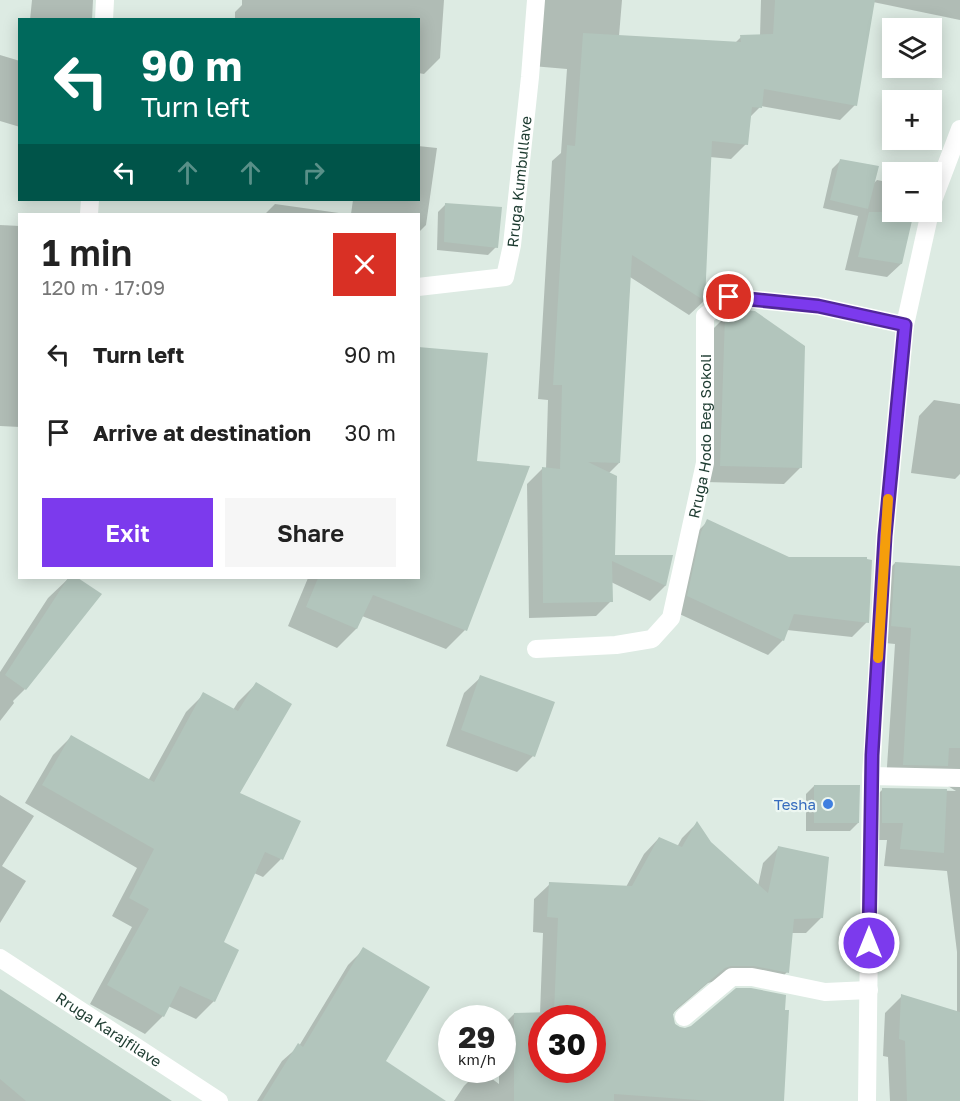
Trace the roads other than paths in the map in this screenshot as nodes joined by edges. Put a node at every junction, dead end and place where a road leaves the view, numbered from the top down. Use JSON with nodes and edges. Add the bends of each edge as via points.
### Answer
{"nodes":[{"id":1,"x":105,"y":0,"type":"edge"},
{"id":2,"x":536,"y":0,"type":"edge"},
{"id":3,"x":104,"y":18,"type":"edge"},
{"id":4,"x":960,"y":129,"type":"edge"},
{"id":5,"x":942,"y":177,"type":"edge"},
{"id":6,"x":928,"y":222,"type":"edge"},
{"id":7,"x":420,"y":287,"type":"edge"},
{"id":8,"x":905,"y":325,"type":"junction"},
{"id":9,"x":536,"y":649,"type":"dead end"},
{"id":10,"x":871,"y":777,"type":"junction"},
{"id":11,"x":960,"y":778,"type":"edge"},
{"id":12,"x":0,"y":958,"type":"edge"},
{"id":13,"x":869,"y":990,"type":"junction"},
{"id":14,"x":684,"y":1017,"type":"dead end"},
{"id":15,"x":219,"y":1101,"type":"edge"},
{"id":16,"x":867,"y":1101,"type":"edge"}],
"edges":[{"from":1,"to":3,"type":"street"},
{"from":2,"to":7,"type":"street","name":"Rruga Kumbullave","via":[[513,234],[505,277]]},
{"from":4,"to":5,"type":"street"},
{"from":6,"to":8,"type":"street"},
{"from":8,"to":9,"type":"street","name":"Rruga Hodo Beg Sokoli","via":[[818,306],[729,297],[705,316],[705,463],[671,618],[652,639]]},
{"from":8,"to":10,"type":"street","via":[[885,536]]},
{"from":10,"to":11,"type":"street"},
{"from":10,"to":13,"type":"street"},
{"from":12,"to":15,"type":"street","name":"Rruga Karajfilave"},
{"from":13,"to":14,"type":"street","via":[[825,992],[752,976],[732,977]]},
{"from":13,"to":16,"type":"street"}]}
